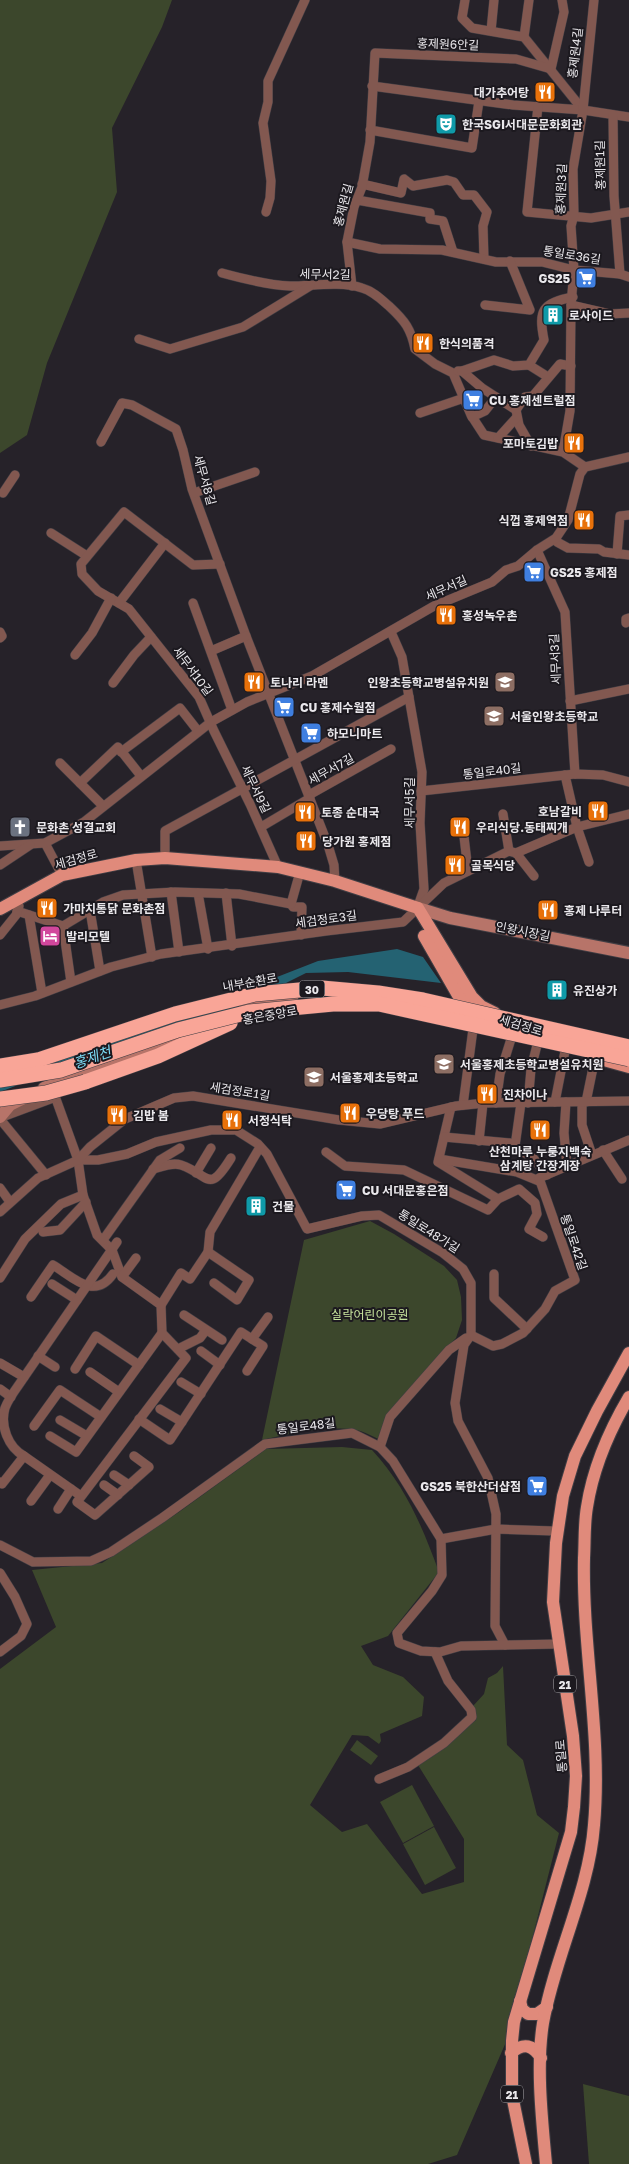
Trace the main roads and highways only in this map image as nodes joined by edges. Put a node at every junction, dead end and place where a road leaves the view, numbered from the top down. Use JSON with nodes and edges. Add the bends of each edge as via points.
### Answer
{"nodes":[{"id":1,"x":0,"y":910,"type":"edge"},
{"id":2,"x":465,"y":997,"type":"junction"},
{"id":3,"x":230,"y":1023,"type":"road end"},
{"id":4,"x":629,"y":1046,"type":"edge"},
{"id":5,"x":629,"y":1059,"type":"edge"},
{"id":6,"x":0,"y":1066,"type":"edge"},
{"id":7,"x":629,"y":1067,"type":"edge"},
{"id":8,"x":0,"y":1080,"type":"edge"},
{"id":9,"x":0,"y":1099,"type":"edge"},
{"id":10,"x":629,"y":1354,"type":"edge"},
{"id":11,"x":629,"y":1397,"type":"edge"},
{"id":12,"x":520,"y":2000,"type":"junction"},
{"id":13,"x":547,"y":2007,"type":"junction"},
{"id":14,"x":512,"y":2052,"type":"junction"},
{"id":15,"x":542,"y":2058,"type":"junction"},
{"id":16,"x":526,"y":2164,"type":"edge"},
{"id":17,"x":546,"y":2164,"type":"edge"}],
"edges":[{"from":1,"to":2,"type":"main road","name":"세검정로","via":[[62,875],[136,860],[165,858],[278,867],[418,908],[414,921],[425,930]]},
{"from":2,"to":4,"type":"main road","name":"세검정로","via":[[495,1013]]},
{"from":2,"to":7,"type":"main road","name":"세검정로","via":[[471,1012],[498,1035]]},
{"from":3,"to":9,"type":"highway","bridge":true,"via":[[158,1056],[84,1082],[46,1093]]},
{"from":4,"to":6,"type":"highway","name":"내부순환로","number":"30","bridge":true,"via":[[423,1000],[322,988],[246,996],[175,1014],[38,1060]]},
{"from":5,"to":8,"type":"highway","number":"30","bridge":true,"via":[[379,1004],[333,1004],[250,1012],[178,1030],[61,1070]]},
{"from":10,"to":12,"type":"main road","name":"통일로","number":"21","via":[[575,1456],[563,1496],[553,1602],[571,1718],[576,1776],[572,1832]]},
{"from":11,"to":13,"type":"main road","number":"21","via":[[601,1453],[587,1506],[584,1587],[596,1750],[594,1825],[577,1905]]},
{"from":12,"to":13,"type":"main road","via":[[522,2009],[528,2014],[538,2014]]},
{"from":12,"to":14,"type":"main road","name":"통일로","number":"21","via":[[514,2022]]},
{"from":13,"to":15,"type":"main road","number":"21"},
{"from":14,"to":15,"type":"main road","via":[[527,2046],[537,2050]]},
{"from":14,"to":16,"type":"main road","name":"통일로","number":"21","via":[[512,2094]]},
{"from":15,"to":17,"type":"main road","number":"21","via":[[541,2102]]}]}
